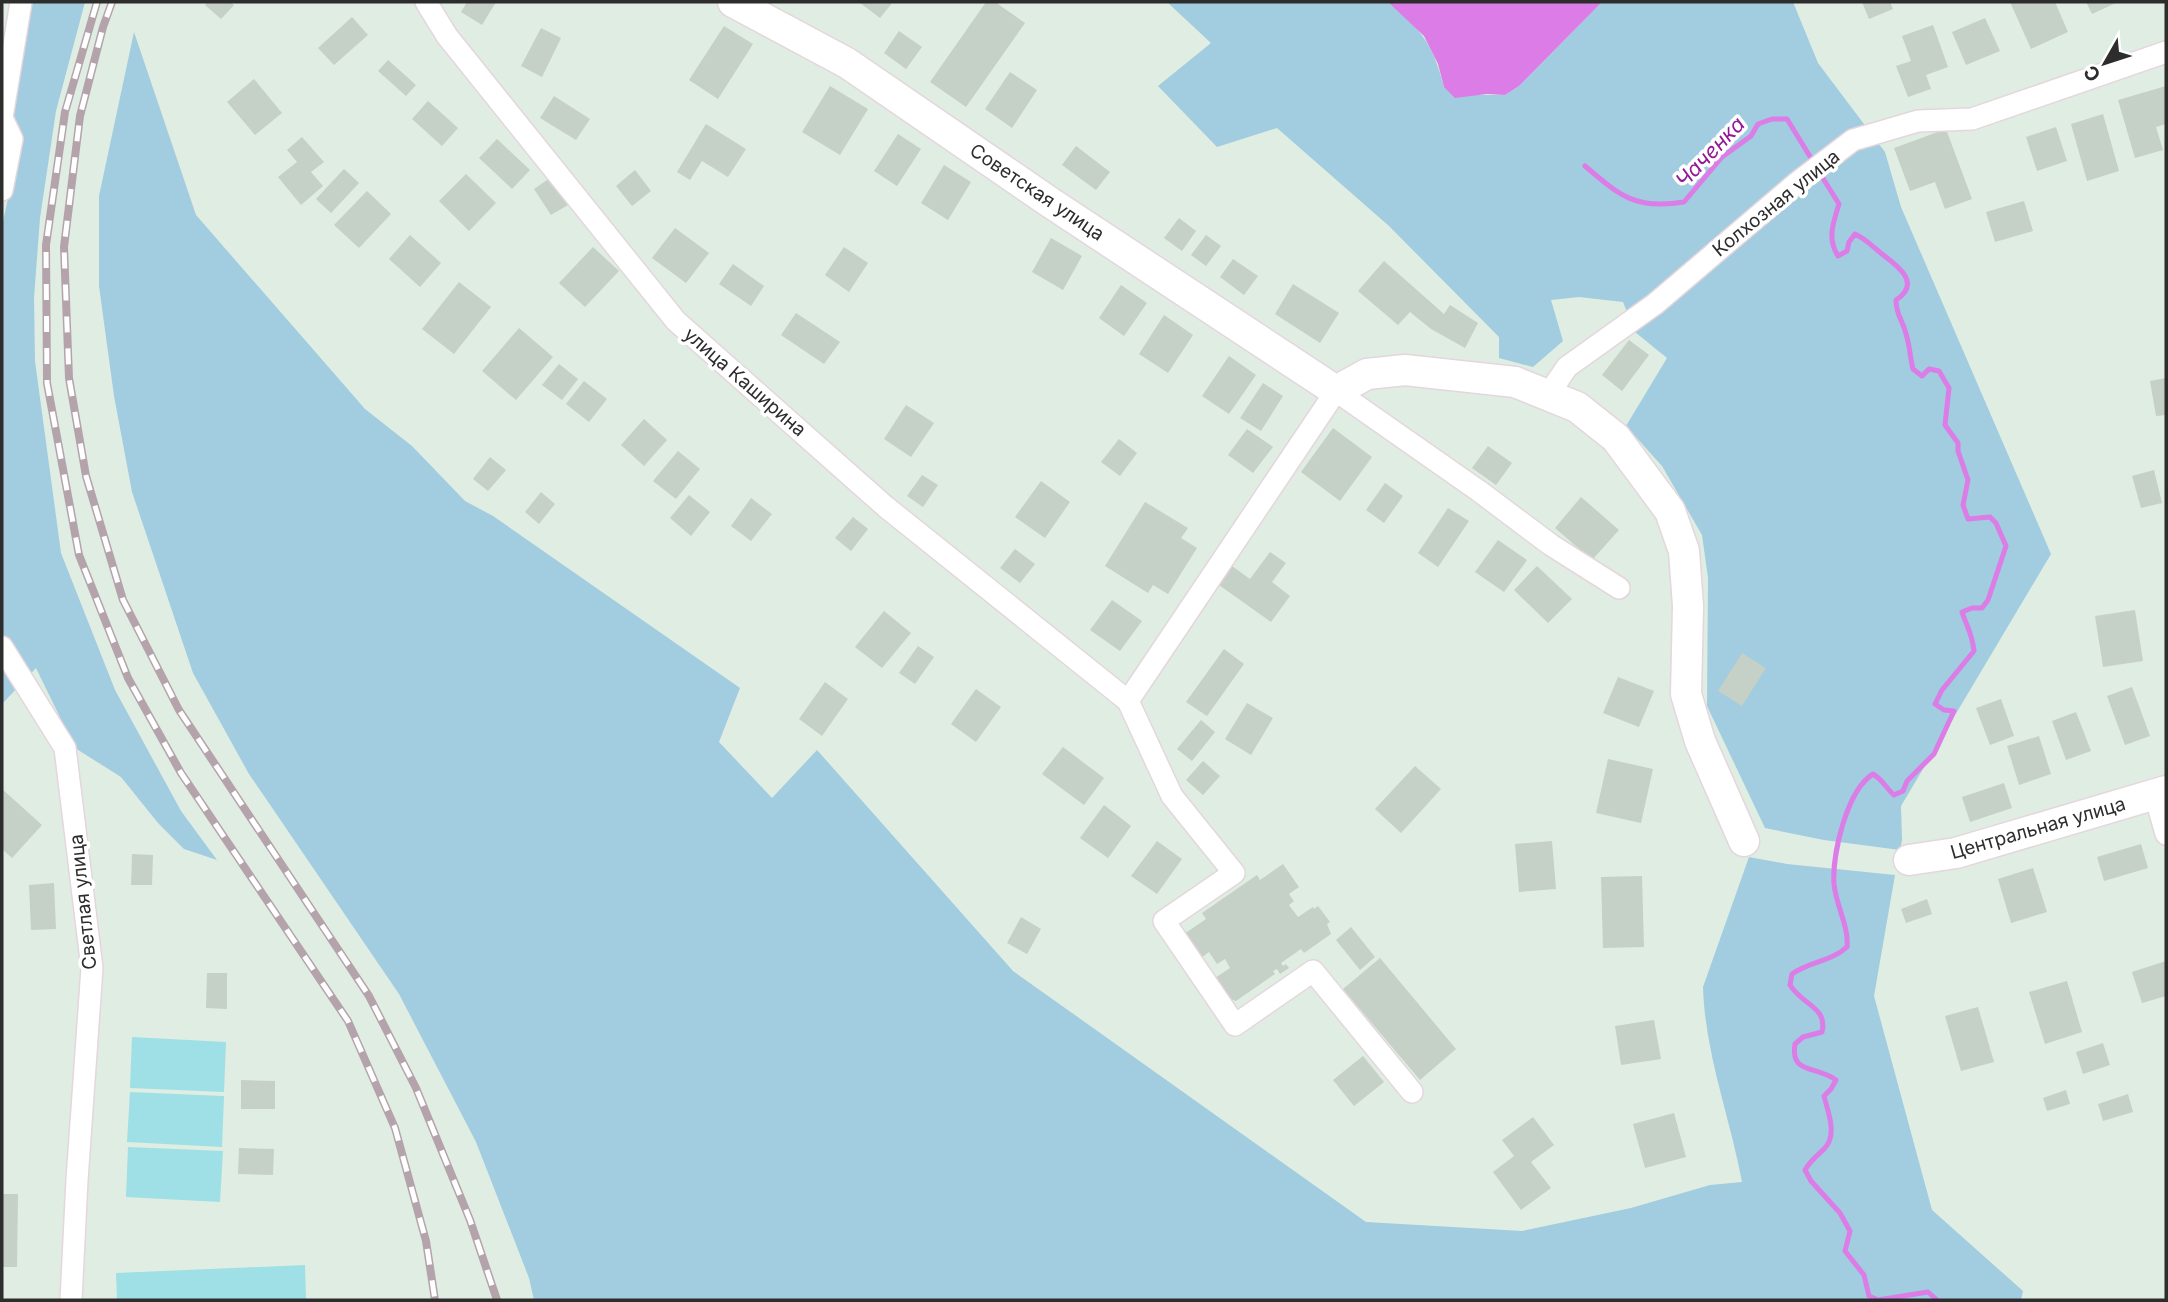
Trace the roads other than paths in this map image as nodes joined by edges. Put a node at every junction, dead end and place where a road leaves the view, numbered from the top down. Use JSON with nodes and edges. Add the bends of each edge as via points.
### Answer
{"nodes":[{"id":1,"x":21,"y":2,"type":"edge"},
{"id":2,"x":426,"y":2,"type":"edge"},
{"id":3,"x":733,"y":2,"type":"edge"},
{"id":4,"x":2166,"y":52,"type":"edge"},
{"id":5,"x":2,"y":117,"type":"edge"},
{"id":6,"x":2,"y":190,"type":"edge"},
{"id":7,"x":1336,"y":391,"type":"junction"},
{"id":8,"x":1548,"y":395,"type":"junction"},
{"id":9,"x":1619,"y":588,"type":"dead end"},
{"id":10,"x":2,"y":647,"type":"edge"},
{"id":11,"x":1128,"y":701,"type":"junction"},
{"id":12,"x":2161,"y":793,"type":"edge"},
{"id":13,"x":2166,"y":834,"type":"edge"},
{"id":14,"x":1744,"y":841,"type":"dead end"},
{"id":15,"x":1909,"y":860,"type":"dead end"},
{"id":16,"x":1412,"y":1092,"type":"dead end"},
{"id":17,"x":71,"y":1300,"type":"edge"}],
"edges":[{"from":1,"to":5,"type":"street"},
{"from":2,"to":11,"type":"street","name":"улица Каширина","via":[[447,36],[676,321],[886,507]]},
{"from":3,"to":7,"type":"street","name":"Советская улица","via":[[847,62]]},
{"from":4,"to":8,"type":"street","name":"Колхозная улица","via":[[1972,119],[1918,121],[1853,140],[1655,304],[1567,367]]},
{"from":5,"to":6,"type":"street","via":[[12,139]]},
{"from":7,"to":8,"type":"street","via":[[1367,374],[1405,370],[1515,382]]},
{"from":7,"to":9,"type":"street","via":[[1551,545]]},
{"from":7,"to":11,"type":"street"},
{"from":8,"to":14,"type":"street","via":[[1577,407],[1616,438],[1670,511],[1684,551],[1686,694],[1700,741]]},
{"from":10,"to":17,"type":"street","name":"Светлая улица","via":[[65,748],[92,968]]},
{"from":11,"to":16,"type":"street","via":[[1172,796],[1234,873],[1164,921],[1235,1025],[1313,971]]},
{"from":12,"to":13,"type":"street"},
{"from":12,"to":15,"type":"street","name":"Центральная улица","via":[[1956,853]]}]}
